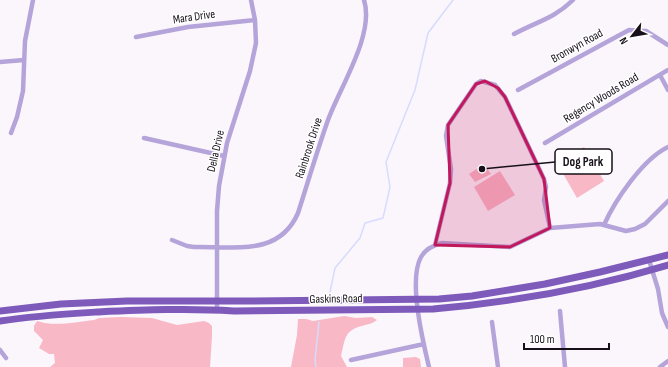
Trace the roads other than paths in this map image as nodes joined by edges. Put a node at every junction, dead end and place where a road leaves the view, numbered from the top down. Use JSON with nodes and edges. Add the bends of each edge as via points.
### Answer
{"nodes":[{"id":1,"x":33,"y":0,"type":"edge"},
{"id":2,"x":251,"y":0,"type":"edge"},
{"id":3,"x":364,"y":0,"type":"edge"},
{"id":4,"x":573,"y":0,"type":"edge"},
{"id":5,"x":255,"y":20,"type":"junction"},
{"id":6,"x":514,"y":34,"type":"dead end"},
{"id":7,"x":136,"y":37,"type":"dead end"},
{"id":8,"x":668,"y":44,"type":"edge"},
{"id":9,"x":24,"y":60,"type":"junction"},
{"id":10,"x":0,"y":62,"type":"edge"},
{"id":11,"x":668,"y":70,"type":"edge"},
{"id":12,"x":660,"y":75,"type":"junction"},
{"id":13,"x":518,"y":90,"type":"dead end"},
{"id":14,"x":668,"y":90,"type":"edge"},
{"id":15,"x":11,"y":133,"type":"dead end"},
{"id":16,"x":144,"y":138,"type":"dead end"},
{"id":17,"x":545,"y":143,"type":"dead end"},
{"id":18,"x":668,"y":147,"type":"edge"},
{"id":19,"x":224,"y":156,"type":"junction"},
{"id":20,"x":668,"y":201,"type":"edge"},
{"id":21,"x":604,"y":225,"type":"junction"},
{"id":22,"x":550,"y":228,"type":"junction"},
{"id":23,"x":172,"y":240,"type":"dead end"},
{"id":24,"x":435,"y":245,"type":"junction"},
{"id":25,"x":217,"y":246,"type":"junction"},
{"id":26,"x":668,"y":255,"type":"edge"},
{"id":27,"x":649,"y":260,"type":"junction"},
{"id":28,"x":668,"y":265,"type":"edge"},
{"id":29,"x":652,"y":269,"type":"junction"},
{"id":30,"x":417,"y":299,"type":"junction"},
{"id":31,"x":217,"y":301,"type":"junction"},
{"id":32,"x":417,"y":309,"type":"junction"},
{"id":33,"x":217,"y":310,"type":"junction"},
{"id":34,"x":0,"y":311,"type":"edge"},
{"id":35,"x":560,"y":311,"type":"dead end"},
{"id":36,"x":0,"y":321,"type":"edge"},
{"id":37,"x":492,"y":322,"type":"dead end"},
{"id":38,"x":668,"y":327,"type":"edge"},
{"id":39,"x":424,"y":344,"type":"junction"},
{"id":40,"x":0,"y":350,"type":"edge"},
{"id":41,"x":6,"y":358,"type":"dead end"},
{"id":42,"x":351,"y":360,"type":"dead end"},
{"id":43,"x":668,"y":361,"type":"edge"},
{"id":44,"x":429,"y":367,"type":"edge"},
{"id":45,"x":498,"y":367,"type":"edge"},
{"id":46,"x":566,"y":367,"type":"edge"},
{"id":47,"x":660,"y":367,"type":"edge"}],
"edges":[{"from":1,"to":9,"type":"street"},
{"from":2,"to":5,"type":"street","name":"Della Drive"},
{"from":3,"to":25,"type":"street","name":"Rainbrook Drive","via":[[367,15],[365,28],[327,122],[295,220],[288,231],[268,244],[248,247]]},
{"from":4,"to":6,"type":"street","via":[[561,12]]},
{"from":5,"to":7,"type":"street","name":"Mara Drive","via":[[188,27]]},
{"from":5,"to":19,"type":"street","name":"Della Drive","via":[[256,43],[253,58]]},
{"from":8,"to":13,"type":"street","name":"Bronwyn Road","via":[[646,31],[629,30]]},
{"from":9,"to":10,"type":"street"},
{"from":9,"to":15,"type":"street","via":[[23,91]]},
{"from":11,"to":12,"type":"street","name":"Regency Woods Road"},
{"from":12,"to":14,"type":"street"},
{"from":12,"to":17,"type":"street","name":"Regency Woods Road"},
{"from":16,"to":19,"type":"street"},
{"from":18,"to":21,"type":"street","via":[[657,153],[634,178],[610,211]]},
{"from":19,"to":25,"type":"street","name":"Della Drive","via":[[218,194]]},
{"from":20,"to":21,"type":"street","via":[[649,220],[635,229],[622,231]]},
{"from":21,"to":22,"type":"street"},
{"from":22,"to":24,"type":"street","via":[[510,247],[442,243]]},
{"from":22,"to":24,"type":"street","via":[[544,200],[544,179],[505,97],[495,85],[481,81],[476,84],[448,125],[446,136],[451,169],[450,183]]},
{"from":23,"to":25,"type":"street","name":"Rainbrook Drive","via":[[187,246]]},
{"from":24,"to":30,"type":"street","via":[[421,257],[417,270]]},
{"from":25,"to":31,"type":"street","name":"Della Drive"},
{"from":26,"to":27,"type":"main road","name":"Gaskins Road"},
{"from":27,"to":29,"type":"street"},
{"from":27,"to":30,"type":"main road","name":"Gaskins Road","via":[[502,292]]},
{"from":28,"to":29,"type":"main road","name":"Gaskins Road"},
{"from":29,"to":32,"type":"main road","name":"Gaskins Road","via":[[582,288],[530,298]]},
{"from":29,"to":38,"type":"street","via":[[662,313]]},
{"from":30,"to":31,"type":"main road","name":"Gaskins Road"},
{"from":30,"to":32,"type":"street"},
{"from":31,"to":33,"type":"street","name":"Della Drive"},
{"from":31,"to":34,"type":"main road","name":"Gaskins Road","via":[[97,302]]},
{"from":32,"to":33,"type":"main road","name":"Gaskins Road"},
{"from":32,"to":39,"type":"street"},
{"from":33,"to":36,"type":"main road","name":"Gaskins Road","via":[[152,309]]},
{"from":35,"to":46,"type":"street"},
{"from":37,"to":45,"type":"street"},
{"from":39,"to":42,"type":"street"},
{"from":39,"to":44,"type":"street"},
{"from":40,"to":41,"type":"street"},
{"from":43,"to":47,"type":"street"}]}
